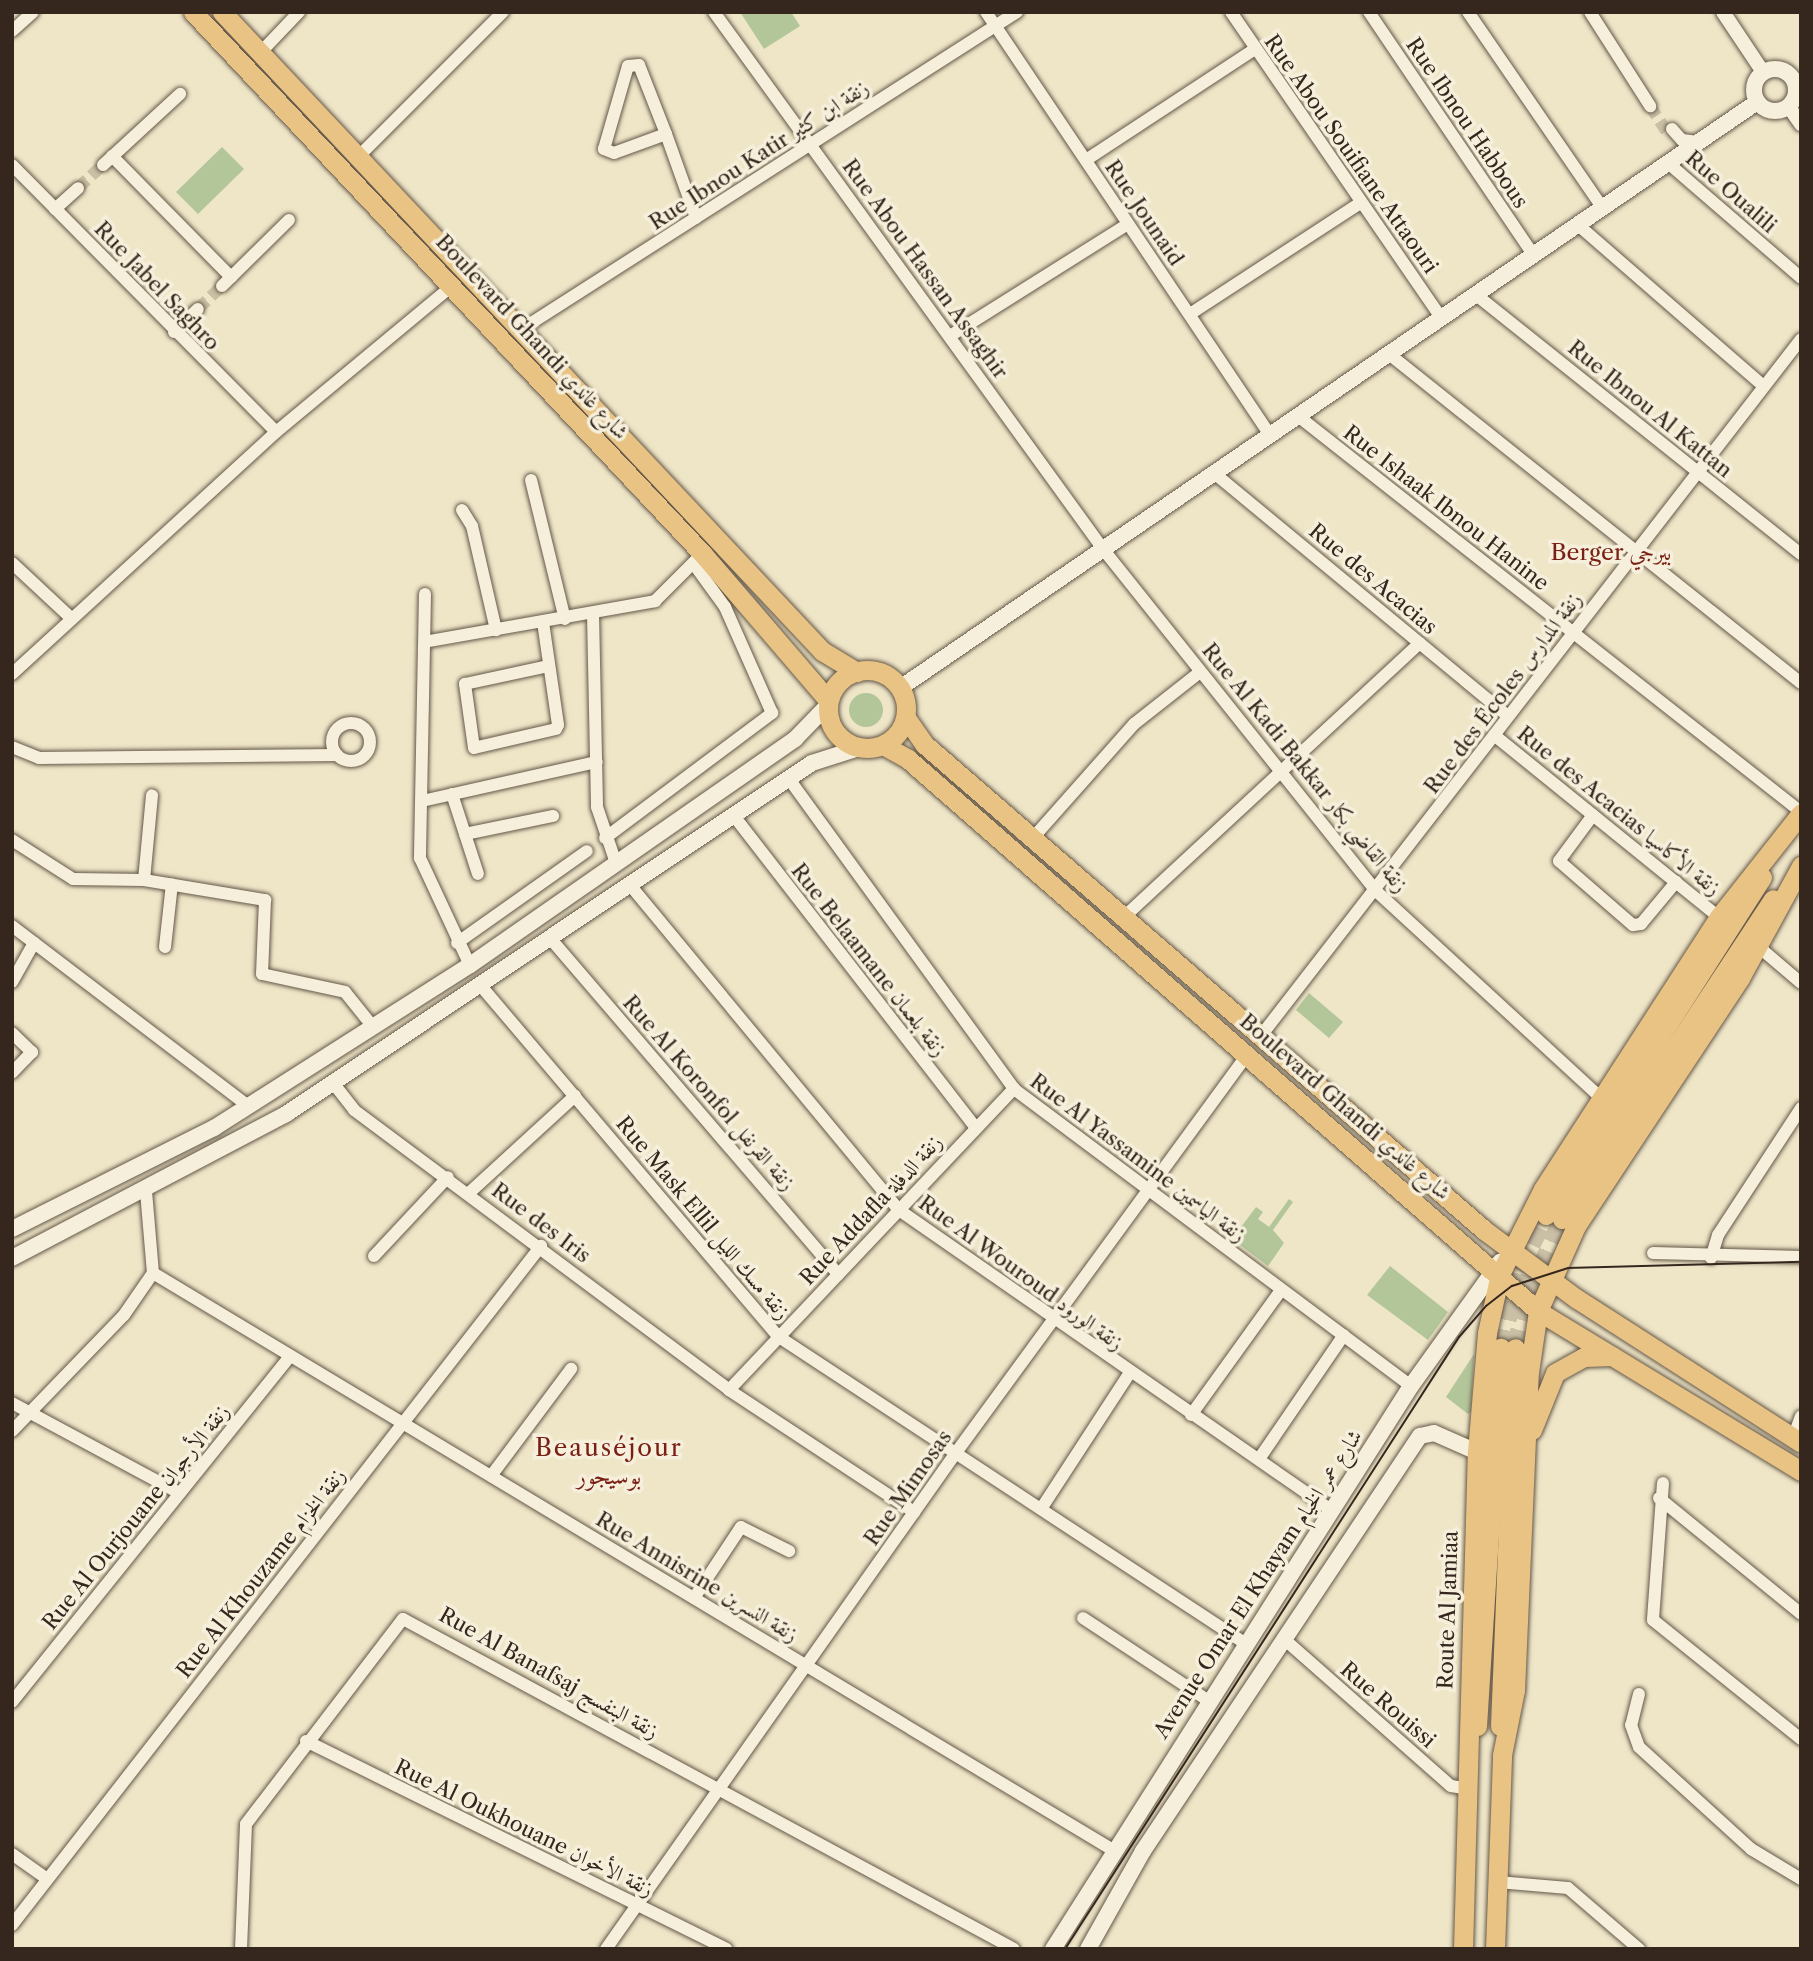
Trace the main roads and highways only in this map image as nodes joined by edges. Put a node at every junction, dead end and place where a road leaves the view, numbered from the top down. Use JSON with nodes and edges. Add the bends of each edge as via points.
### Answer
{"nodes":[{"id":1,"x":193,"y":12,"type":"edge"},
{"id":2,"x":222,"y":12,"type":"edge"},
{"id":3,"x":1797,"y":75,"type":"edge"},
{"id":4,"x":1757,"y":102,"type":"junction"},
{"id":5,"x":857,"y":671,"type":"junction"},
{"id":6,"x":900,"y":688,"type":"junction"},
{"id":7,"x":828,"y":703,"type":"junction"},
{"id":8,"x":906,"y":718,"type":"junction"},
{"id":9,"x":883,"y":745,"type":"junction"},
{"id":10,"x":859,"y":748,"type":"junction"},
{"id":11,"x":1801,"y":813,"type":"edge"},
{"id":12,"x":1771,"y":857,"type":"junction"},
{"id":13,"x":1801,"y":865,"type":"edge"},
{"id":14,"x":12,"y":1229,"type":"edge"},
{"id":15,"x":1510,"y":1250,"type":"junction"},
{"id":16,"x":12,"y":1258,"type":"edge"},
{"id":17,"x":1497,"y":1272,"type":"junction"},
{"id":18,"x":1550,"y":1280,"type":"junction"},
{"id":19,"x":1538,"y":1311,"type":"junction"},
{"id":20,"x":1613,"y":1356,"type":"junction"},
{"id":21,"x":1797,"y":1440,"type":"edge"},
{"id":22,"x":1525,"y":1451,"type":"junction"},
{"id":23,"x":1477,"y":1452,"type":"junction"},
{"id":24,"x":1801,"y":1471,"type":"edge"},
{"id":25,"x":1472,"y":1747,"type":"junction"},
{"id":26,"x":1502,"y":1755,"type":"junction"},
{"id":27,"x":1053,"y":1949,"type":"edge"},
{"id":28,"x":1087,"y":1949,"type":"edge"},
{"id":29,"x":1463,"y":1949,"type":"edge"},
{"id":30,"x":1495,"y":1949,"type":"edge"}],
"edges":[{"from":1,"to":7,"type":"main road","name":"Boulevard Ghandi شارع غاندي","via":[[453,285]]},
{"from":2,"to":5,"type":"main road","name":"Boulevard Ghandi شارع غاندي","via":[[822,651]]},
{"from":3,"to":4,"type":"main road","via":[[1779,69],[1763,72],[1754,86]]},
{"from":3,"to":4,"type":"main road","via":[[1797,93],[1789,107],[1772,111]]},
{"from":4,"to":6,"type":"main road"},
{"from":5,"to":6,"type":"main road","via":[[880,672]]},
{"from":5,"to":7,"type":"main road","via":[[837,684]]},
{"from":6,"to":8,"type":"main road"},
{"from":7,"to":10,"type":"main road","via":[[834,732]]},
{"from":7,"to":14,"type":"main road","via":[[803,733],[470,965],[250,1107]]},
{"from":8,"to":9,"type":"main road"},
{"from":8,"to":15,"type":"main road","name":"Boulevard Ghandi شارع غاندي","via":[[924,744]]},
{"from":9,"to":10,"type":"main road"},
{"from":9,"to":17,"type":"main road","name":"Boulevard Ghandi شارع غاندي","via":[[908,759]]},
{"from":10,"to":16,"type":"main road","via":[[824,757],[789,779],[334,1084],[146,1191]]},
{"from":11,"to":12,"type":"main road"},
{"from":12,"to":13,"type":"main road","via":[[1751,902],[1554,1217],[1766,907]]},
{"from":12,"to":15,"type":"main road","name":"Route Al Jamiaa","via":[[1719,917]]},
{"from":13,"to":18,"type":"main road","via":[[1759,947],[1576,1226]]},
{"from":15,"to":17,"type":"main road","name":"Route Al Jamiaa"},
{"from":15,"to":18,"type":"main road","name":"Boulevard Ghandi شارع غاندي"},
{"from":17,"to":19,"type":"main road","name":"Boulevard Ghandi شارع غاندي"},
{"from":17,"to":23,"type":"main road","name":"Route Al Jamiaa"},
{"from":17,"to":27,"type":"main road","name":"Avenue Omar El Khayam شارع عمر الخيام","via":[[1411,1386]]},
{"from":18,"to":19,"type":"main road"},
{"from":18,"to":21,"type":"main road","name":"Boulevard Ghandi شارع غاندي"},
{"from":19,"to":20,"type":"main road","name":"Boulevard Ghandi شارع غاندي"},
{"from":19,"to":22,"type":"main road"},
{"from":20,"to":22,"type":"main road","via":[[1584,1357],[1555,1373]]},
{"from":20,"to":24,"type":"main road","name":"Boulevard Ghandi شارع غاندي"},
{"from":22,"to":26,"type":"main road","via":[[1515,1690]]},
{"from":23,"to":25,"type":"main road","name":"Route Al Jamiaa"},
{"from":23,"to":28,"type":"main road","via":[[1434,1433],[1420,1436],[1143,1851]]},
{"from":25,"to":26,"type":"main road","via":[[1483,1695],[1508,1348],[1498,1691]]},
{"from":25,"to":29,"type":"main road","name":"Route Al Jamiaa"},
{"from":26,"to":30,"type":"main road"}]}
